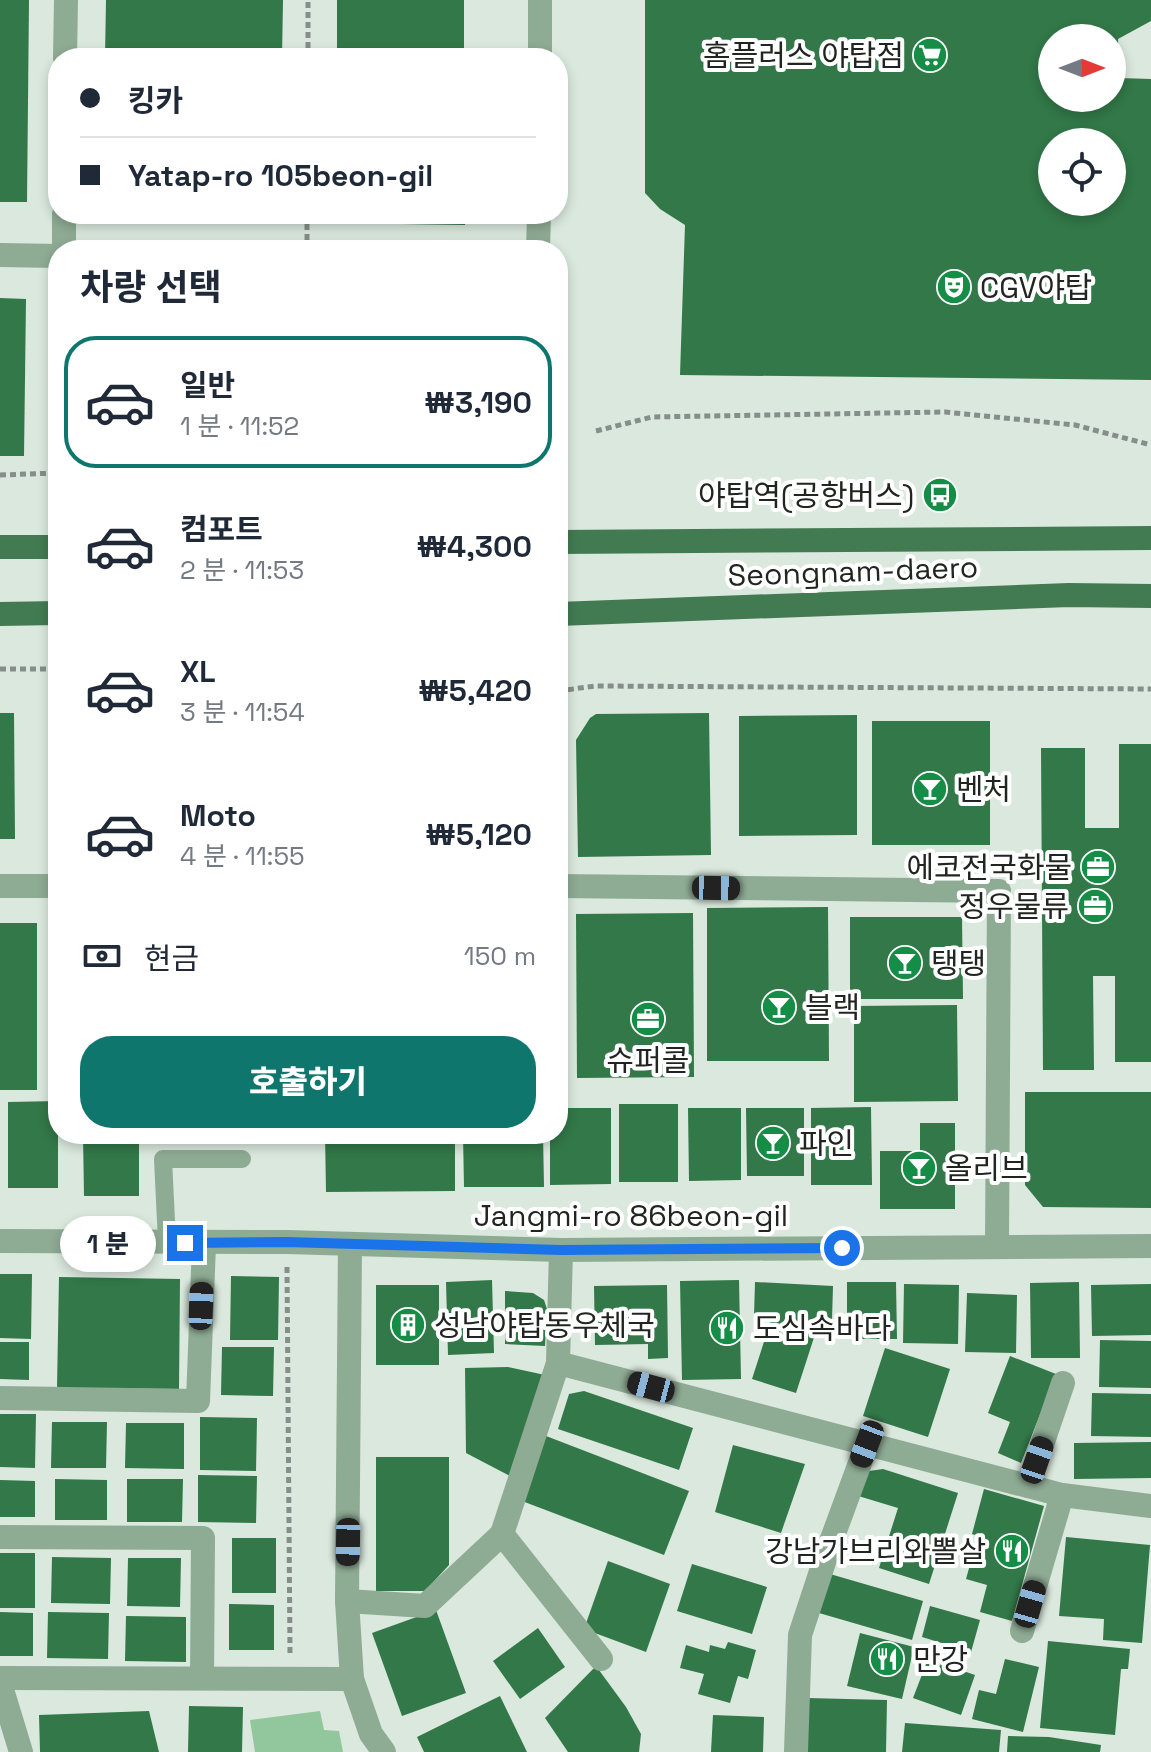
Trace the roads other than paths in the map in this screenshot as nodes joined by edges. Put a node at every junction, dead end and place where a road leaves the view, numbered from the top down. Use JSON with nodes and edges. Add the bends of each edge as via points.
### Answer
{"nodes":[{"id":1,"x":66,"y":0,"type":"edge"},
{"id":2,"x":540,"y":0,"type":"edge"},
{"id":3,"x":65,"y":48,"type":"edge"},
{"id":4,"x":540,"y":48,"type":"edge"},
{"id":5,"x":0,"y":255,"type":"edge"},
{"id":6,"x":48,"y":256,"type":"edge"},
{"id":7,"x":1151,"y":538,"type":"edge"},
{"id":8,"x":568,"y":542,"type":"edge"},
{"id":9,"x":0,"y":547,"type":"edge"},
{"id":10,"x":48,"y":547,"type":"edge"},
{"id":11,"x":1151,"y":596,"type":"edge"},
{"id":12,"x":48,"y":613,"type":"edge"},
{"id":13,"x":0,"y":614,"type":"edge"},
{"id":14,"x":568,"y":614,"type":"edge"},
{"id":15,"x":0,"y":886,"type":"edge"},
{"id":16,"x":48,"y":886,"type":"edge"},
{"id":17,"x":568,"y":886,"type":"edge"},
{"id":18,"x":242,"y":1159,"type":"dead end"},
{"id":19,"x":0,"y":1241,"type":"edge"},
{"id":20,"x":167,"y":1242,"type":"junction"},
{"id":21,"x":204,"y":1244,"type":"junction"},
{"id":22,"x":350,"y":1244,"type":"junction"},
{"id":23,"x":1151,"y":1246,"type":"edge"},
{"id":24,"x":997,"y":1247,"type":"junction"},
{"id":25,"x":561,"y":1250,"type":"junction"},
{"id":26,"x":558,"y":1363,"type":"junction"},
{"id":27,"x":1063,"y":1383,"type":"dead end"},
{"id":28,"x":0,"y":1398,"type":"edge"},
{"id":29,"x":867,"y":1444,"type":"junction"},
{"id":30,"x":1028,"y":1486,"type":"junction"},
{"id":31,"x":1062,"y":1495,"type":"junction"},
{"id":32,"x":1151,"y":1506,"type":"edge"},
{"id":33,"x":502,"y":1534,"type":"junction"},
{"id":34,"x":0,"y":1537,"type":"edge"},
{"id":35,"x":347,"y":1601,"type":"junction"},
{"id":36,"x":1022,"y":1631,"type":"dead end"},
{"id":37,"x":601,"y":1659,"type":"dead end"},
{"id":38,"x":202,"y":1677,"type":"junction"},
{"id":39,"x":352,"y":1679,"type":"junction"},
{"id":40,"x":0,"y":1681,"type":"edge"},
{"id":41,"x":21,"y":1752,"type":"edge"},
{"id":42,"x":384,"y":1752,"type":"edge"},
{"id":43,"x":796,"y":1752,"type":"edge"}],
"edges":[{"from":1,"to":3,"type":"street"},
{"from":2,"to":4,"type":"street"},
{"from":5,"to":6,"type":"street"},
{"from":7,"to":8,"type":"main road","name":"Seongnam-daero"},
{"from":9,"to":10,"type":"main road"},
{"from":11,"to":14,"type":"main road","name":"Seongnam-daero"},
{"from":12,"to":13,"type":"main road"},
{"from":15,"to":16,"type":"street"},
{"from":17,"to":24,"type":"street","via":[[999,891]]},
{"from":18,"to":20,"type":"lane","via":[[163,1159]]},
{"from":19,"to":20,"type":"street","name":"Jangmi-ro 86beon-gil"},
{"from":20,"to":21,"type":"street","name":"Jangmi-ro 86beon-gil"},
{"from":21,"to":22,"type":"street","name":"Jangmi-ro 86beon-gil"},
{"from":21,"to":28,"type":"street","via":[[198,1401]]},
{"from":22,"to":25,"type":"street","name":"Jangmi-ro 86beon-gil"},
{"from":22,"to":35,"type":"street"},
{"from":23,"to":24,"type":"street","name":"Jangmi-ro 86beon-gil"},
{"from":24,"to":25,"type":"street","name":"Jangmi-ro 86beon-gil"},
{"from":25,"to":26,"type":"street"},
{"from":26,"to":29,"type":"street"},
{"from":26,"to":33,"type":"street"},
{"from":27,"to":30,"type":"street"},
{"from":29,"to":30,"type":"street"},
{"from":29,"to":43,"type":"street","via":[[800,1635]]},
{"from":30,"to":31,"type":"street"},
{"from":31,"to":32,"type":"street"},
{"from":31,"to":36,"type":"street"},
{"from":33,"to":35,"type":"street","via":[[425,1606]]},
{"from":33,"to":37,"type":"street"},
{"from":34,"to":38,"type":"street","via":[[203,1538]]},
{"from":35,"to":39,"type":"street"},
{"from":38,"to":39,"type":"street"},
{"from":38,"to":40,"type":"street"},
{"from":39,"to":42,"type":"street","via":[[371,1734]]},
{"from":40,"to":41,"type":"street"}]}
